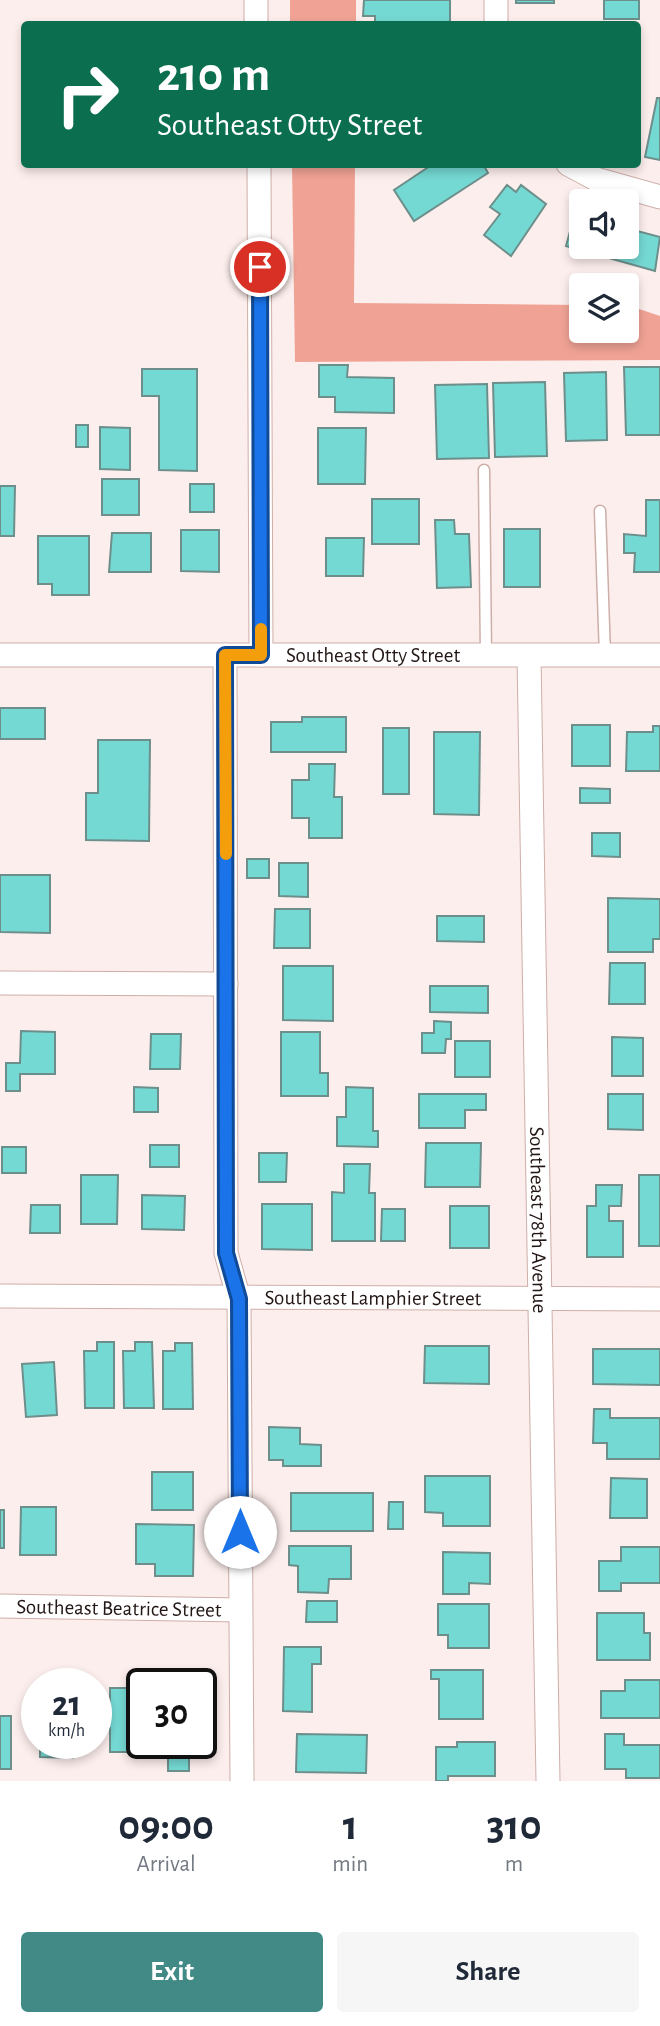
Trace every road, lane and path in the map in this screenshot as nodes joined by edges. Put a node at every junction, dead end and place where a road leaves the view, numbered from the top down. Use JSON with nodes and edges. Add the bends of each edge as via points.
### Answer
{"nodes":[{"id":1,"x":256,"y":0,"type":"edge"},
{"id":2,"x":496,"y":0,"type":"edge"},
{"id":3,"x":256,"y":21,"type":"edge"},
{"id":4,"x":496,"y":21,"type":"edge"},
{"id":5,"x":259,"y":168,"type":"edge"},
{"id":6,"x":575,"y":168,"type":"edge"},
{"id":7,"x":660,"y":197,"type":"edge"},
{"id":8,"x":484,"y":470,"type":"dead end"},
{"id":9,"x":600,"y":511,"type":"dead end"},
{"id":10,"x":0,"y":655,"type":"edge"},
{"id":11,"x":225,"y":655,"type":"junction"},
{"id":12,"x":261,"y":655,"type":"junction"},
{"id":13,"x":660,"y":655,"type":"edge"},
{"id":14,"x":486,"y":656,"type":"junction"},
{"id":15,"x":529,"y":656,"type":"junction"},
{"id":16,"x":605,"y":656,"type":"junction"},
{"id":17,"x":0,"y":983,"type":"edge"},
{"id":18,"x":226,"y":984,"type":"junction"},
{"id":19,"x":0,"y":1296,"type":"edge"},
{"id":20,"x":239,"y":1299,"type":"junction"},
{"id":21,"x":541,"y":1299,"type":"junction"},
{"id":22,"x":660,"y":1299,"type":"edge"},
{"id":23,"x":0,"y":1606,"type":"edge"},
{"id":24,"x":240,"y":1610,"type":"junction"},
{"id":25,"x":242,"y":1781,"type":"edge"},
{"id":26,"x":548,"y":1781,"type":"edge"}],
"edges":[{"from":1,"to":3,"type":"street"},
{"from":2,"to":4,"type":"street"},
{"from":5,"to":12,"type":"street"},
{"from":6,"to":7,"type":"street","via":[[596,179]]},
{"from":8,"to":14,"type":"lane"},
{"from":9,"to":16,"type":"lane"},
{"from":10,"to":11,"type":"street","name":"Southeast Otty Street"},
{"from":11,"to":12,"type":"street","name":"Southeast Otty Street"},
{"from":11,"to":18,"type":"street"},
{"from":12,"to":14,"type":"street","name":"Southeast Otty Street"},
{"from":13,"to":16,"type":"street","name":"Southeast Otty Street"},
{"from":14,"to":15,"type":"street","name":"Southeast Otty Street"},
{"from":15,"to":16,"type":"street","name":"Southeast Otty Street"},
{"from":15,"to":21,"type":"street","name":"Southeast 78th Avenue"},
{"from":17,"to":18,"type":"street"},
{"from":18,"to":20,"type":"street","via":[[226,1253]]},
{"from":19,"to":20,"type":"street","name":"Southeast Lamphier Street"},
{"from":20,"to":21,"type":"street","name":"Southeast Lamphier Street"},
{"from":20,"to":24,"type":"street"},
{"from":21,"to":22,"type":"street","name":"Southeast Lamphier Street"},
{"from":21,"to":26,"type":"street","name":"Southeast 78th Avenue"},
{"from":23,"to":24,"type":"street","name":"Southeast Beatrice Street"},
{"from":24,"to":25,"type":"street"}]}
